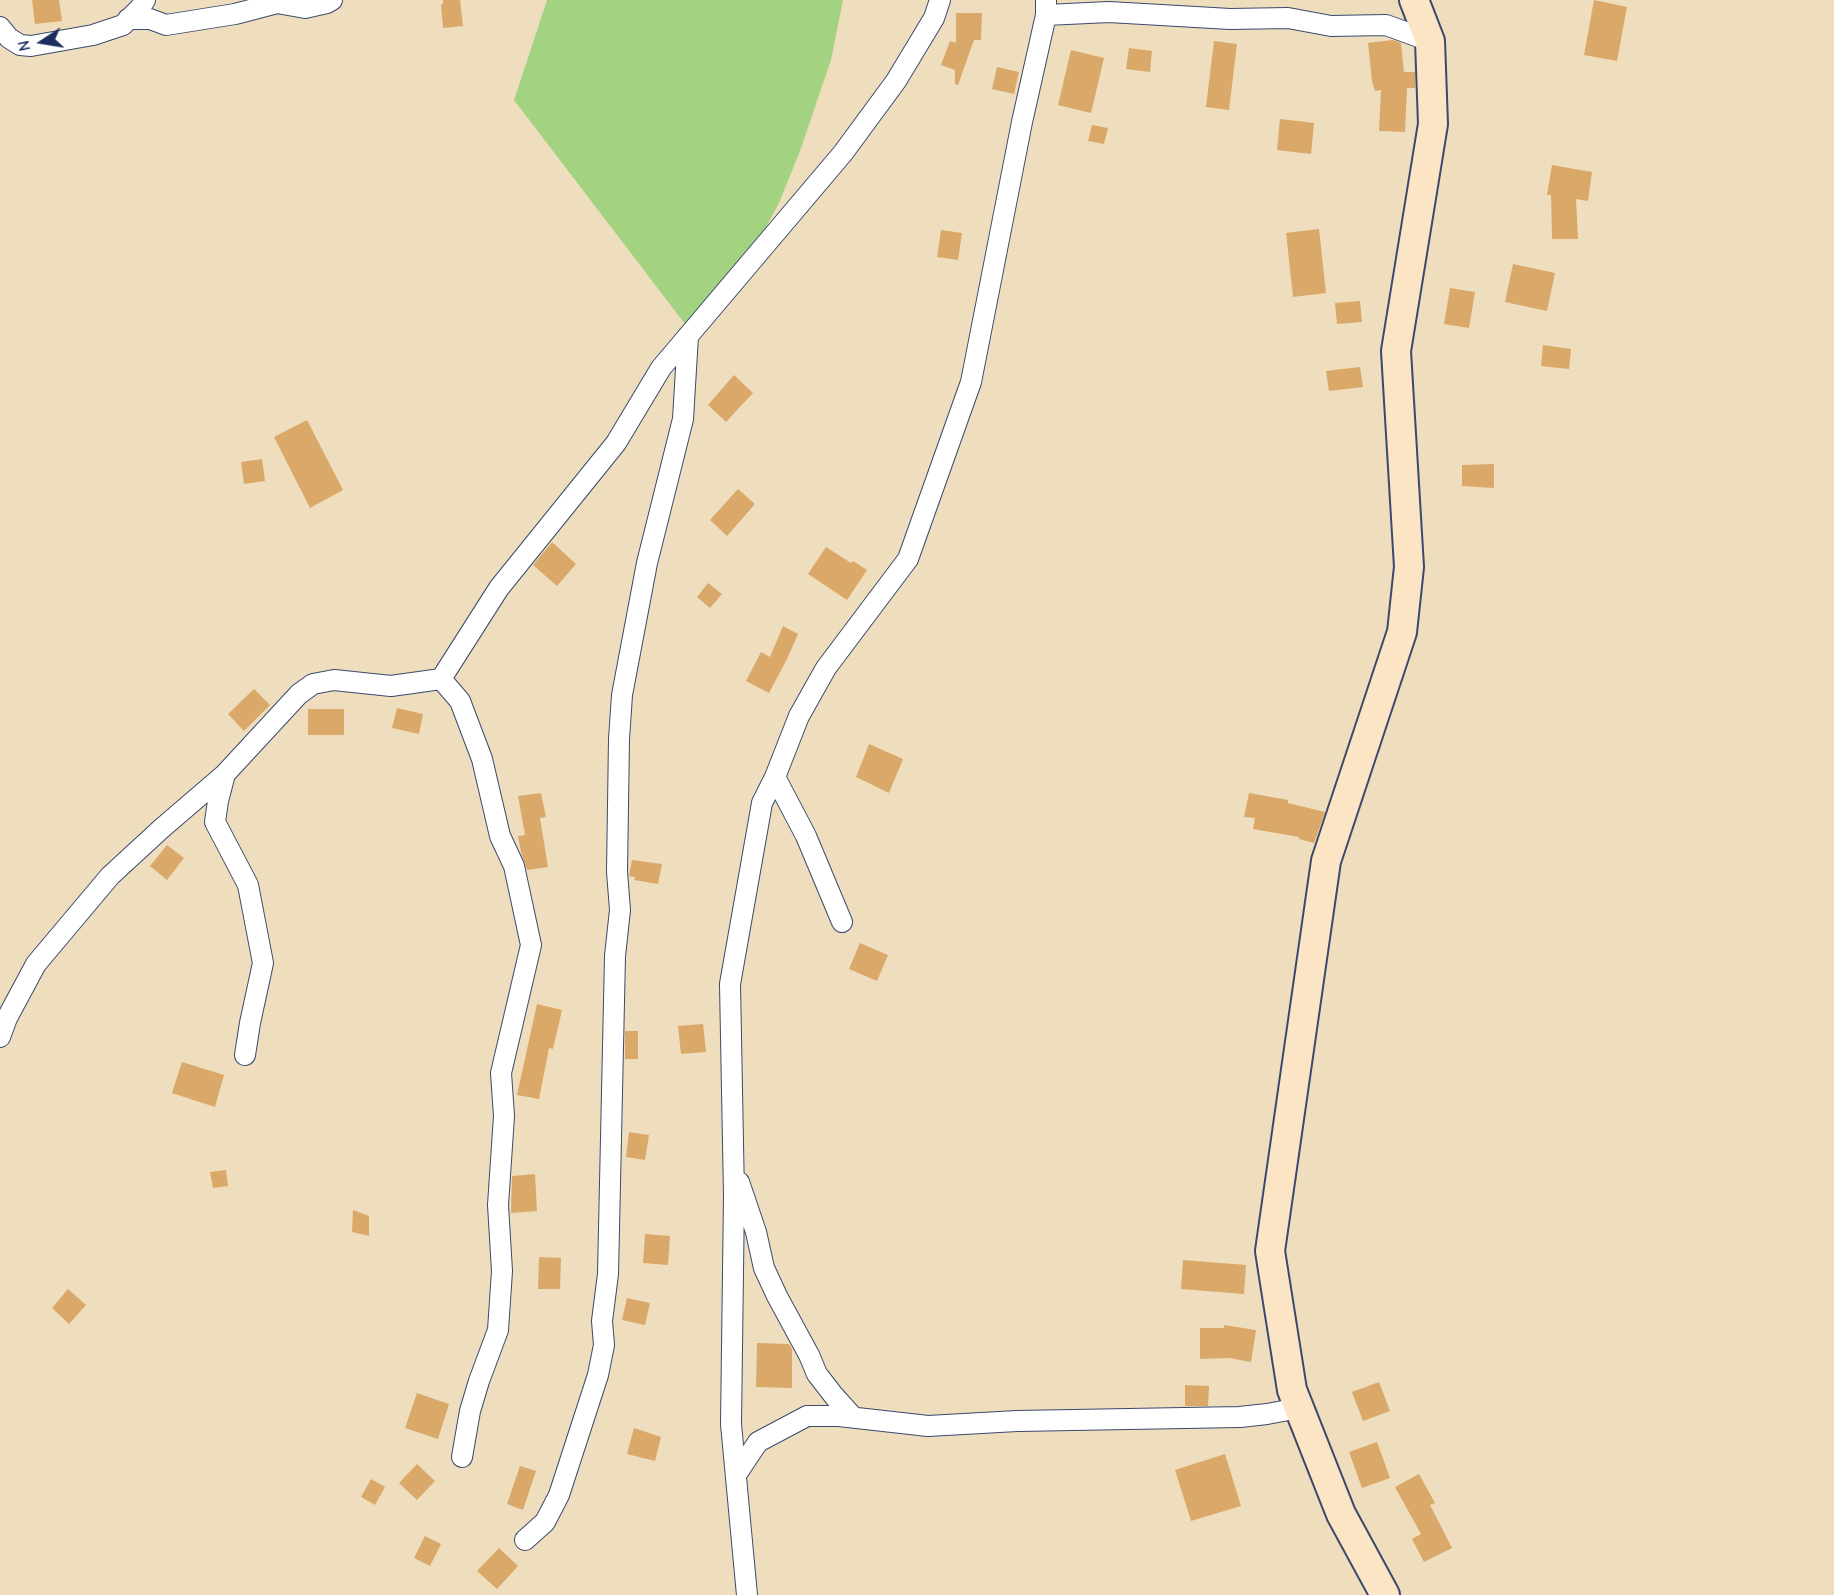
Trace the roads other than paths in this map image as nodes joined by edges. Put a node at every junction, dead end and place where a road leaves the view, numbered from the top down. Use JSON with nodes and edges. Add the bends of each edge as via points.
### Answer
{"nodes":[{"id":1,"x":145,"y":0,"type":"edge"},
{"id":2,"x":332,"y":0,"type":"edge"},
{"id":3,"x":940,"y":0,"type":"edge"},
{"id":4,"x":1414,"y":0,"type":"edge"},
{"id":5,"x":1046,"y":8,"type":"edge"},
{"id":6,"x":128,"y":20,"type":"junction"},
{"id":7,"x":0,"y":27,"type":"edge"},
{"id":8,"x":1430,"y":41,"type":"junction"},
{"id":9,"x":688,"y":336,"type":"junction"},
{"id":10,"x":441,"y":679,"type":"junction"},
{"id":11,"x":225,"y":774,"type":"junction"},
{"id":12,"x":775,"y":777,"type":"junction"},
{"id":13,"x":842,"y":922,"type":"dead end"},
{"id":14,"x":0,"y":1036,"type":"edge"},
{"id":15,"x":245,"y":1055,"type":"dead end"},
{"id":16,"x":734,"y":1165,"type":"junction"},
{"id":17,"x":1299,"y":1408,"type":"junction"},
{"id":18,"x":853,"y":1417,"type":"junction"},
{"id":19,"x":462,"y":1457,"type":"dead end"},
{"id":20,"x":736,"y":1475,"type":"junction"},
{"id":21,"x":525,"y":1540,"type":"dead end"},
{"id":22,"x":747,"y":1595,"type":"edge"},
{"id":23,"x":1385,"y":1595,"type":"edge"}],
"edges":[{"from":1,"to":6,"type":"street"},
{"from":2,"to":6,"type":"street","via":[[305,8],[277,3],[166,25],[150,19]]},
{"from":3,"to":9,"type":"street","via":[[934,18],[896,81],[843,153]]},
{"from":4,"to":8,"type":"street"},
{"from":5,"to":8,"type":"street","via":[[1230,19],[1288,18],[1331,26],[1386,25]]},
{"from":5,"to":12,"type":"street","via":[[971,382],[908,559],[826,668],[799,716]]},
{"from":6,"to":7,"type":"street","via":[[93,35],[32,46],[20,45]]},
{"from":8,"to":17,"type":"street","via":[[1433,124],[1396,351],[1409,567],[1402,632],[1326,861],[1270,1251],[1292,1390]]},
{"from":9,"to":10,"type":"street","via":[[661,368],[616,443],[499,588]]},
{"from":9,"to":21,"type":"street","via":[[683,419],[647,563],[622,695],[620,910],[615,956],[604,1345],[559,1495],[545,1522]]},
{"from":10,"to":11,"type":"street","via":[[391,686],[334,680],[313,684],[299,694]]},
{"from":10,"to":19,"type":"street","via":[[460,701],[482,759],[500,836],[514,866],[531,945],[501,1073],[504,1116],[498,1205],[498,1330],[470,1411]]},
{"from":11,"to":14,"type":"street","via":[[110,876],[36,964]]},
{"from":11,"to":15,"type":"street","via":[[215,822],[248,885],[262,963]]},
{"from":12,"to":13,"type":"street","via":[[806,836]]},
{"from":12,"to":16,"type":"street","via":[[762,803],[730,984]]},
{"from":16,"to":18,"type":"street","via":[[764,1268],[817,1374]]},
{"from":16,"to":20,"type":"street","via":[[731,1424]]},
{"from":17,"to":18,"type":"street","via":[[1240,1417],[946,1426]]},
{"from":17,"to":23,"type":"street","via":[[1341,1514]]},
{"from":18,"to":20,"type":"street","via":[[807,1416],[758,1442]]},
{"from":20,"to":22,"type":"street"}]}
